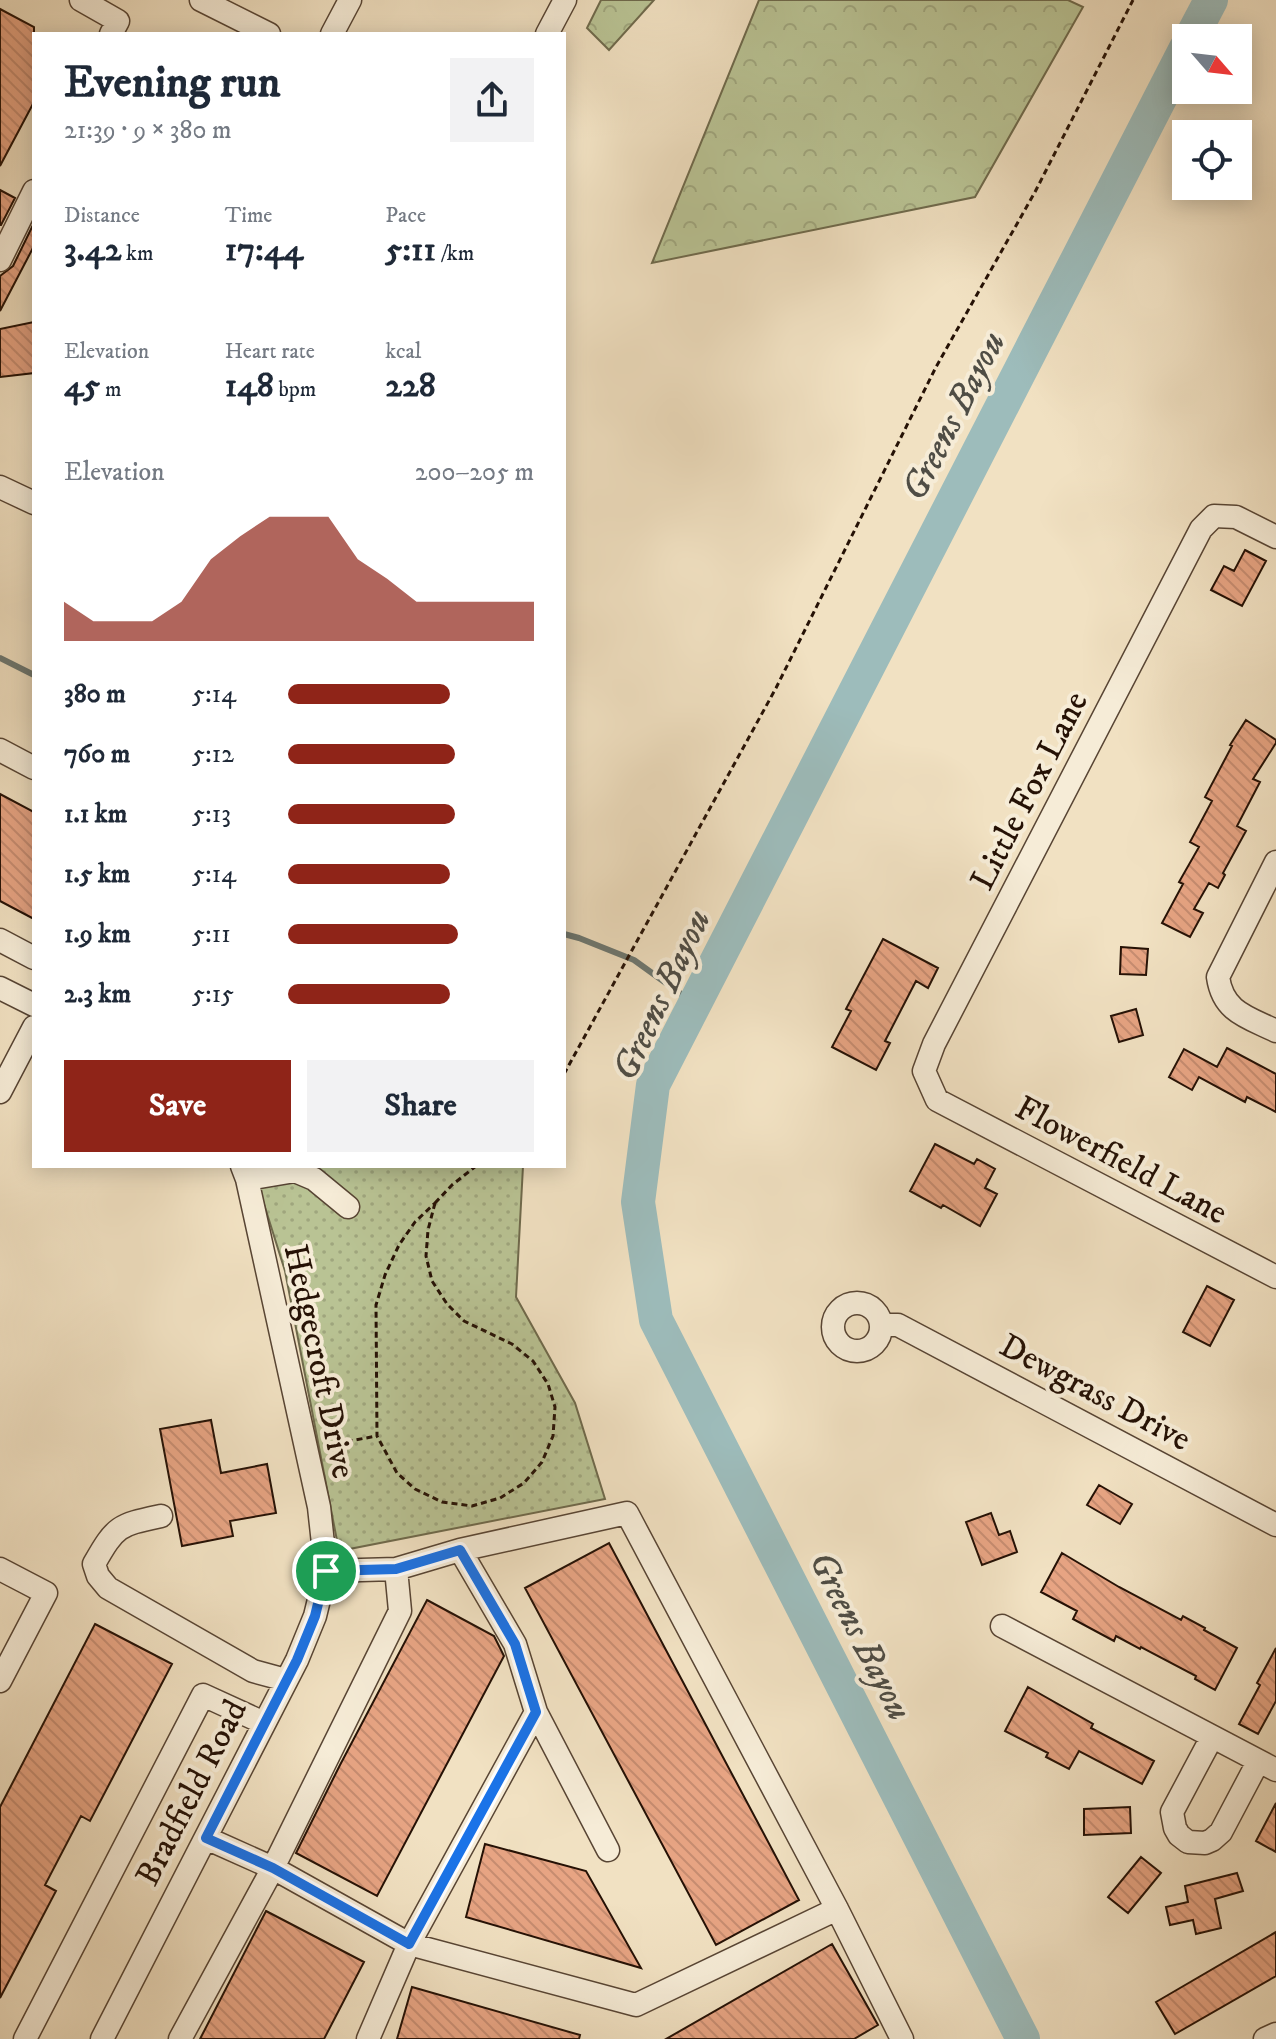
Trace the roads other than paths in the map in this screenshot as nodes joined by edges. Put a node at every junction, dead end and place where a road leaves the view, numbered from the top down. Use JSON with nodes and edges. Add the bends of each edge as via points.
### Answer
{"nodes":[{"id":1,"x":81,"y":0,"type":"edge"},
{"id":2,"x":201,"y":0,"type":"edge"},
{"id":3,"x":350,"y":0,"type":"edge"},
{"id":4,"x":565,"y":0,"type":"edge"},
{"id":5,"x":112,"y":32,"type":"edge"},
{"id":6,"x":265,"y":32,"type":"edge"},
{"id":7,"x":333,"y":32,"type":"edge"},
{"id":8,"x":548,"y":32,"type":"edge"},
{"id":9,"x":32,"y":195,"type":"edge"},
{"id":10,"x":0,"y":260,"type":"edge"},
{"id":11,"x":0,"y":487,"type":"edge"},
{"id":12,"x":32,"y":502,"type":"edge"},
{"id":13,"x":1276,"y":537,"type":"edge"},
{"id":14,"x":0,"y":750,"type":"edge"},
{"id":15,"x":32,"y":767,"type":"edge"},
{"id":16,"x":1276,"y":862,"type":"edge"},
{"id":17,"x":0,"y":940,"type":"edge"},
{"id":18,"x":32,"y":957,"type":"edge"},
{"id":19,"x":0,"y":988,"type":"edge"},
{"id":20,"x":32,"y":1004,"type":"edge"},
{"id":21,"x":32,"y":1030,"type":"edge"},
{"id":22,"x":1276,"y":1031,"type":"edge"},
{"id":23,"x":6,"y":1064,"type":"edge"},
{"id":24,"x":0,"y":1092,"type":"edge"},
{"id":25,"x":937,"y":1100,"type":"joint"},
{"id":26,"x":245,"y":1172,"type":"edge"},
{"id":27,"x":348,"y":1207,"type":"dead end"},
{"id":28,"x":1276,"y":1277,"type":"edge"},
{"id":29,"x":882,"y":1325,"type":"dead end"},
{"id":30,"x":161,"y":1516,"type":"dead end"},
{"id":31,"x":1276,"y":1525,"type":"edge"},
{"id":32,"x":460,"y":1550,"type":"junction"},
{"id":33,"x":0,"y":1569,"type":"edge"},
{"id":34,"x":396,"y":1569,"type":"junction"},
{"id":35,"x":326,"y":1571,"type":"junction"},
{"id":36,"x":1002,"y":1626,"type":"dead end"},
{"id":37,"x":286,"y":1680,"type":"junction"},
{"id":38,"x":0,"y":1681,"type":"edge"},
{"id":39,"x":536,"y":1712,"type":"junction"},
{"id":40,"x":264,"y":1723,"type":"junction"},
{"id":41,"x":1212,"y":1737,"type":"junction"},
{"id":42,"x":1267,"y":1766,"type":"edge"},
{"id":43,"x":206,"y":1838,"type":"junction"},
{"id":44,"x":608,"y":1850,"type":"dead end"},
{"id":45,"x":273,"y":1868,"type":"junction"},
{"id":46,"x":837,"y":1909,"type":"junction"},
{"id":47,"x":409,"y":1944,"type":"junction"},
{"id":48,"x":1276,"y":2034,"type":"edge"},
{"id":49,"x":25,"y":2039,"type":"edge"},
{"id":50,"x":103,"y":2039,"type":"edge"},
{"id":51,"x":180,"y":2039,"type":"edge"},
{"id":52,"x":368,"y":2039,"type":"edge"},
{"id":53,"x":902,"y":2039,"type":"edge"},
{"id":54,"x":1265,"y":2039,"type":"edge"}],
"edges":[{"from":1,"to":5,"type":"street","via":[[118,21]]},
{"from":2,"to":6,"type":"street"},
{"from":3,"to":7,"type":"street"},
{"from":4,"to":8,"type":"street"},
{"from":9,"to":10,"type":"street"},
{"from":11,"to":12,"type":"street"},
{"from":13,"to":25,"type":"street","name":"Little Fox Lane","via":[[1236,517],[1214,516],[1201,529],[934,1044],[924,1071]]},
{"from":14,"to":15,"type":"street"},
{"from":16,"to":22,"type":"street","via":[[1218,977],[1220,994],[1235,1010]]},
{"from":17,"to":18,"type":"street"},
{"from":19,"to":20,"type":"street"},
{"from":21,"to":23,"type":"street"},
{"from":23,"to":24,"type":"street"},
{"from":25,"to":28,"type":"street","name":"Flowerfield Lane"},
{"from":26,"to":27,"type":"street","via":[[295,1171],[314,1179]]},
{"from":26,"to":35,"type":"street","name":"Hedgecroft Drive","via":[[319,1507]]},
{"from":29,"to":31,"type":"street","name":"Dewgrass Drive","via":[[898,1325]]},
{"from":30,"to":37,"type":"street","via":[[124,1524],[94,1564],[98,1576],[108,1588],[253,1671]]},
{"from":32,"to":34,"type":"street"},
{"from":32,"to":39,"type":"street","via":[[515,1644]]},
{"from":32,"to":46,"type":"street","via":[[627,1513]]},
{"from":33,"to":38,"type":"street","via":[[46,1593]]},
{"from":34,"to":35,"type":"street"},
{"from":34,"to":45,"type":"street","via":[[400,1611]]},
{"from":35,"to":37,"type":"street","name":"Bradfield Road","via":[[315,1616]]},
{"from":36,"to":41,"type":"street"},
{"from":37,"to":40,"type":"street","name":"Bradfield Road"},
{"from":39,"to":44,"type":"street"},
{"from":39,"to":47,"type":"street"},
{"from":40,"to":43,"type":"street","name":"Bradfield Road"},
{"from":40,"to":49,"type":"street","via":[[203,1695]]},
{"from":41,"to":42,"type":"street"},
{"from":41,"to":42,"type":"street","via":[[1173,1809],[1175,1828],[1188,1842],[1205,1843],[1221,1832]]},
{"from":43,"to":45,"type":"street"},
{"from":43,"to":50,"type":"street","name":"Bradfield Road"},
{"from":45,"to":47,"type":"street"},
{"from":45,"to":51,"type":"street"},
{"from":46,"to":47,"type":"street","via":[[636,2005]]},
{"from":46,"to":53,"type":"street"},
{"from":47,"to":52,"type":"street"},
{"from":48,"to":54,"type":"street"}]}
